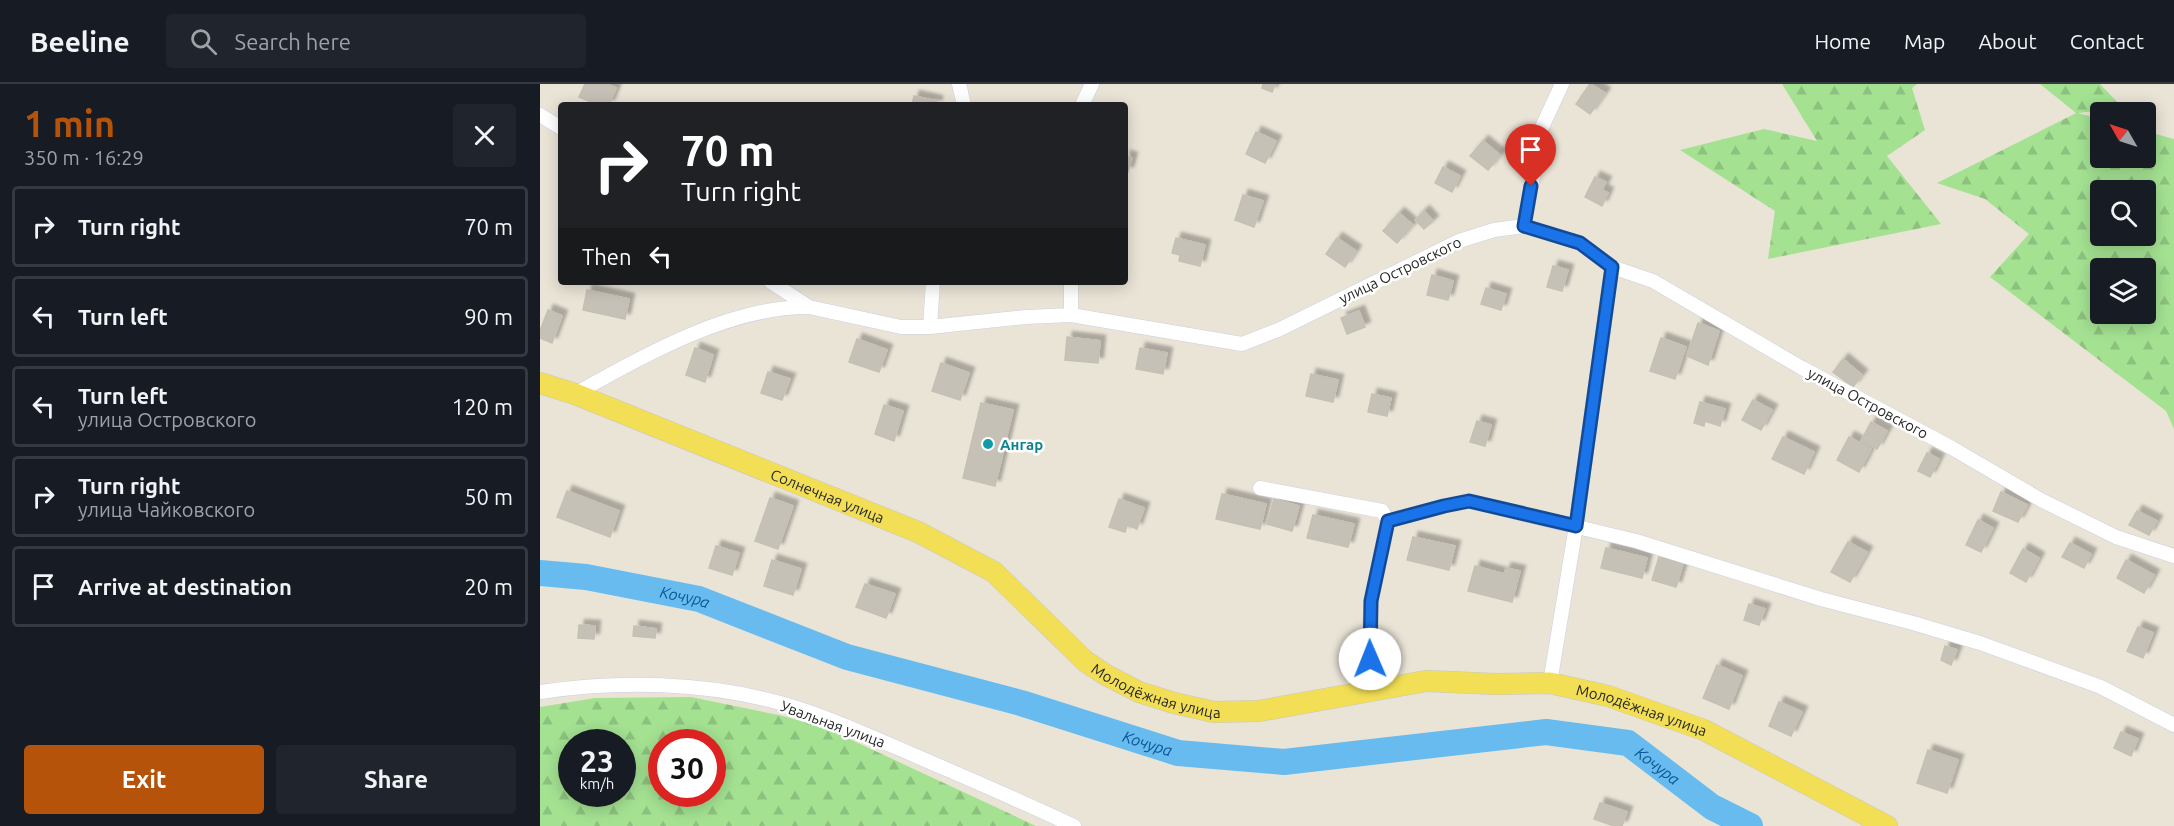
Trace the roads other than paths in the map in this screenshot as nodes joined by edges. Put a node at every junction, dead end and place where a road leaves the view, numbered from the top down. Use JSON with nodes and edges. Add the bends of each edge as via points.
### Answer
{"nodes":[{"id":1,"x":959,"y":84,"type":"edge"},
{"id":2,"x":1092,"y":84,"type":"edge"},
{"id":3,"x":1562,"y":84,"type":"edge"},
{"id":4,"x":963,"y":102,"type":"edge"},
{"id":5,"x":1083,"y":102,"type":"edge"},
{"id":6,"x":540,"y":115,"type":"edge"},
{"id":7,"x":558,"y":126,"type":"edge"},
{"id":8,"x":1524,"y":226,"type":"junction"},
{"id":9,"x":1612,"y":267,"type":"junction"},
{"id":10,"x":776,"y":285,"type":"edge"},
{"id":11,"x":933,"y":285,"type":"edge"},
{"id":12,"x":1071,"y":285,"type":"edge"},
{"id":13,"x":809,"y":307,"type":"junction"},
{"id":14,"x":1071,"y":315,"type":"junction"},
{"id":15,"x":930,"y":327,"type":"junction"},
{"id":16,"x":540,"y":383,"type":"edge"},
{"id":17,"x":575,"y":394,"type":"junction"},
{"id":18,"x":1260,"y":488,"type":"dead end"},
{"id":19,"x":1388,"y":521,"type":"junction"},
{"id":20,"x":1576,"y":526,"type":"junction"},
{"id":21,"x":2174,"y":556,"type":"edge"},
{"id":22,"x":1085,"y":661,"type":"joint"},
{"id":23,"x":1550,"y":683,"type":"junction"},
{"id":24,"x":1373,"y":691,"type":"junction"},
{"id":25,"x":540,"y":692,"type":"edge"},
{"id":26,"x":2174,"y":725,"type":"edge"},
{"id":27,"x":1074,"y":826,"type":"edge"},
{"id":28,"x":1887,"y":826,"type":"edge"}],
"edges":[{"from":1,"to":4,"type":"street"},
{"from":2,"to":5,"type":"street"},
{"from":3,"to":8,"type":"street","via":[[1542,127]]},
{"from":6,"to":7,"type":"street"},
{"from":8,"to":9,"type":"street","name":"улица Островского","via":[[1580,243]]},
{"from":8,"to":14,"type":"street","name":"улица Островского","via":[[1459,241],[1242,344]]},
{"from":9,"to":20,"type":"street"},
{"from":9,"to":21,"type":"street","name":"улица Островского","via":[[1653,281],[2041,500],[2116,537]]},
{"from":10,"to":13,"type":"street","name":"улица Островского"},
{"from":11,"to":15,"type":"street"},
{"from":12,"to":14,"type":"street"},
{"from":13,"to":15,"type":"street","name":"улица Островского","via":[[901,327]]},
{"from":13,"to":17,"type":"street","name":"улица Островского","via":[[792,306],[734,318],[640,358]]},
{"from":14,"to":15,"type":"street","name":"улица Островского"},
{"from":16,"to":17,"type":"main road","name":"Солнечная улица"},
{"from":17,"to":22,"type":"main road","name":"Солнечная улица","via":[[909,529],[994,572]]},
{"from":18,"to":19,"type":"street","via":[[1382,511]]},
{"from":19,"to":20,"type":"street","via":[[1469,501]]},
{"from":19,"to":24,"type":"street","via":[[1371,601]]},
{"from":20,"to":23,"type":"street"},
{"from":20,"to":26,"type":"street","via":[[1980,643],[2101,687]]},
{"from":22,"to":24,"type":"main road","name":"Молодёжная улица","via":[[1138,692],[1214,712],[1259,711]]},
{"from":23,"to":24,"type":"main road","name":"Молодёжная улица","via":[[1426,681]]},
{"from":23,"to":28,"type":"main road","name":"Молодёжная улица","via":[[1608,696],[1704,730]]},
{"from":25,"to":27,"type":"street","name":"Увальная улица","via":[[622,685],[679,686],[783,704],[837,722]]}]}
